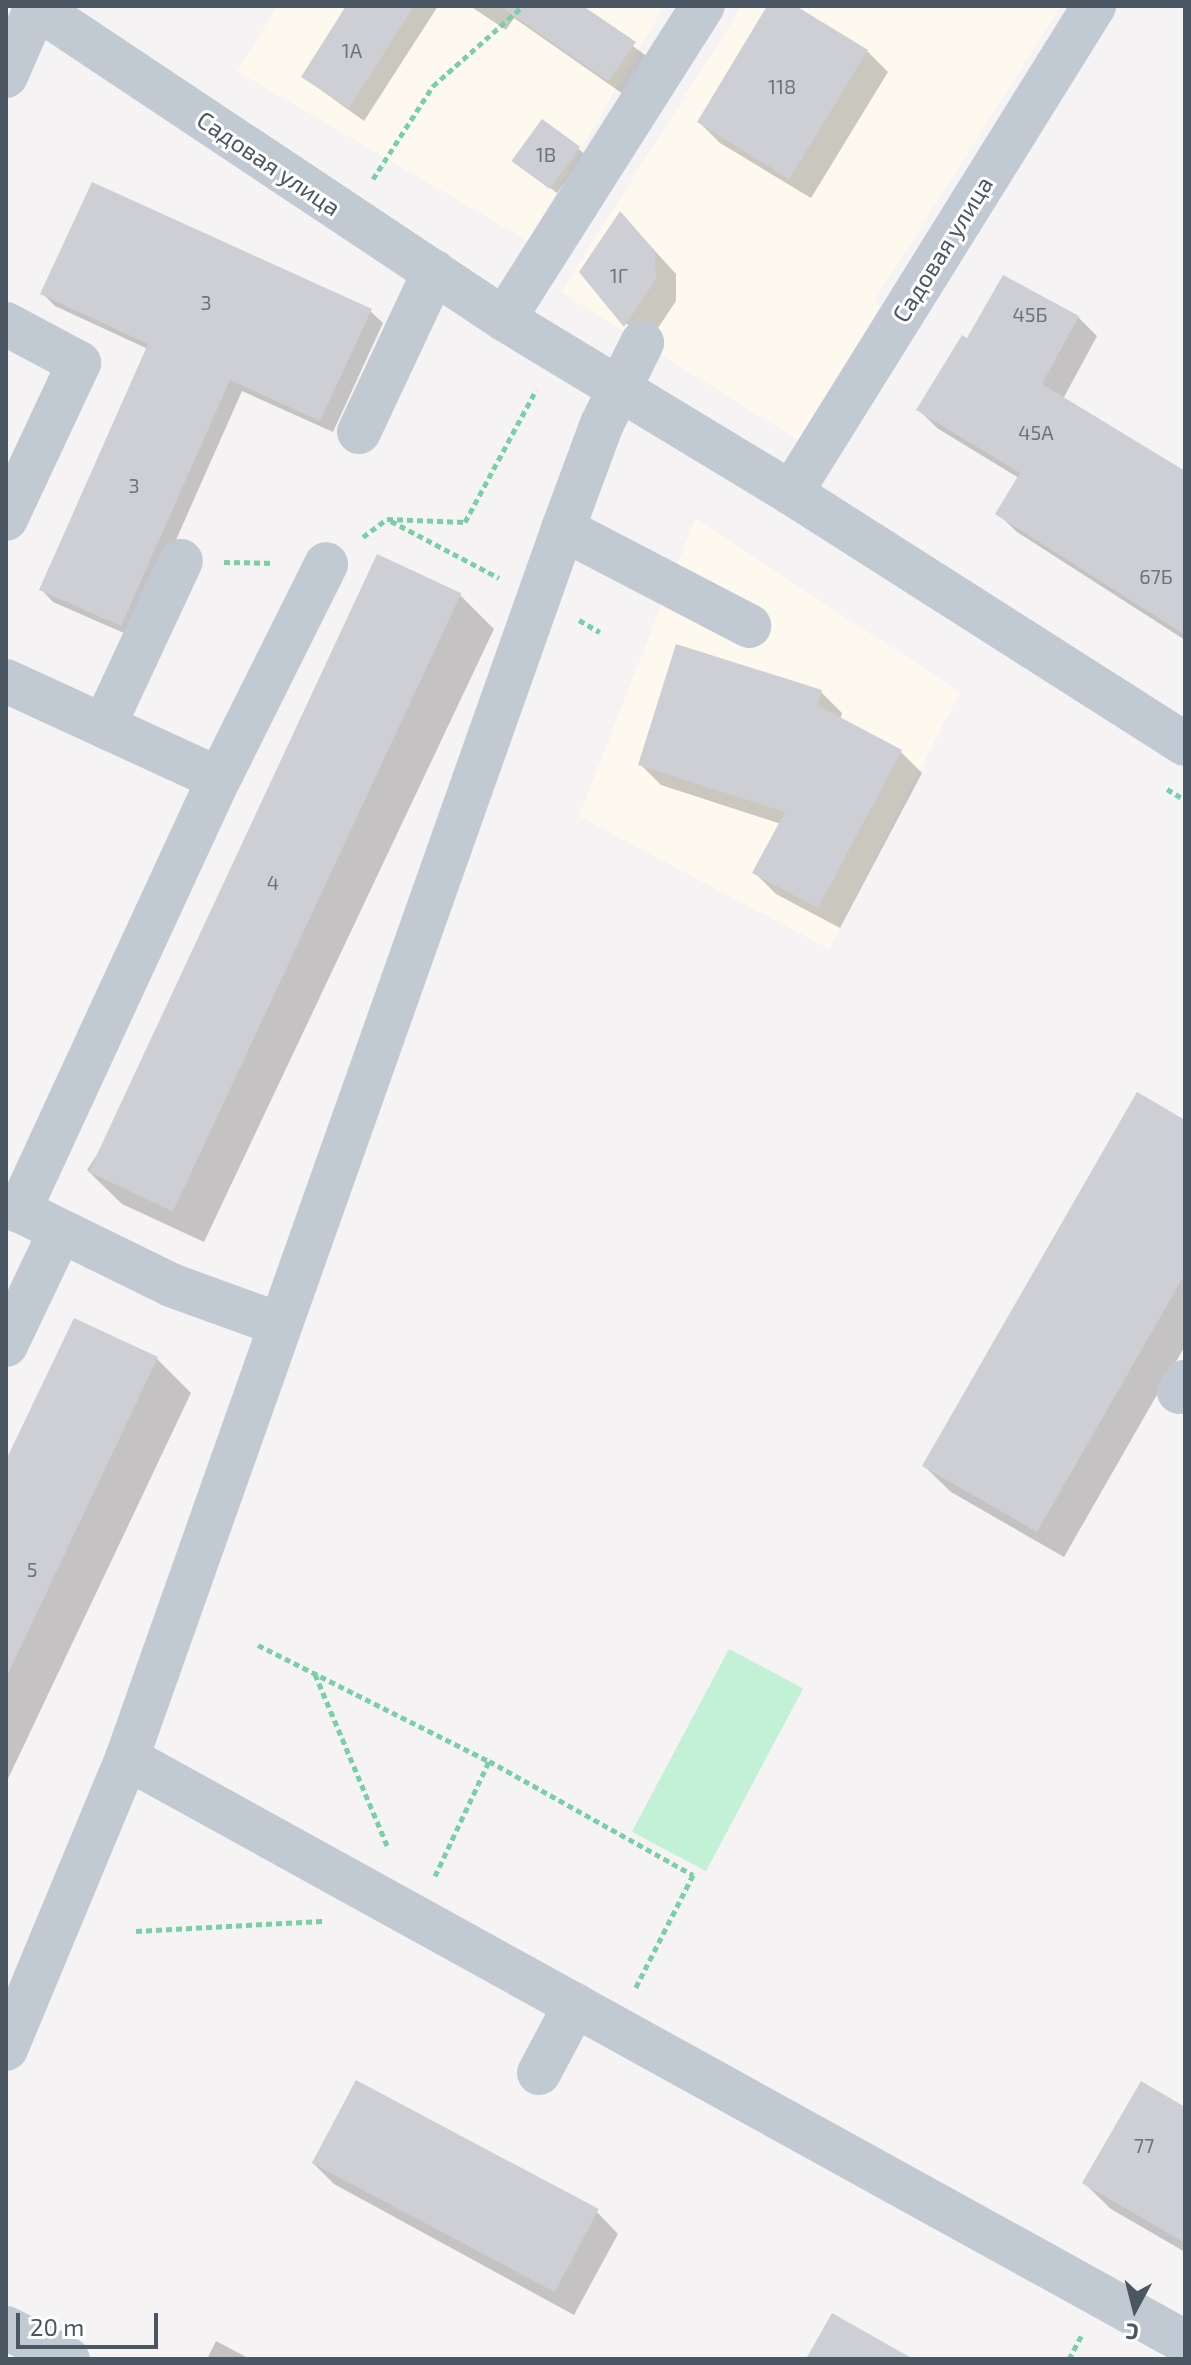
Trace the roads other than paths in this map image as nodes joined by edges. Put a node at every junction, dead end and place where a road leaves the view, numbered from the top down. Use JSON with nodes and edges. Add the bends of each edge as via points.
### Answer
{"nodes":[{"id":1,"x":35,"y":6,"type":"edge"},
{"id":2,"x":703,"y":6,"type":"edge"},
{"id":3,"x":1094,"y":6,"type":"edge"},
{"id":4,"x":6,"y":76,"type":"edge"},
{"id":5,"x":434,"y":272,"type":"junction"},
{"id":6,"x":504,"y":319,"type":"junction"},
{"id":7,"x":6,"y":324,"type":"edge"},
{"id":8,"x":642,"y":343,"type":"dead end"},
{"id":9,"x":617,"y":387,"type":"junction"},
{"id":10,"x":359,"y":432,"type":"dead end"},
{"id":11,"x":791,"y":493,"type":"junction"},
{"id":12,"x":6,"y":519,"type":"edge"},
{"id":13,"x":563,"y":529,"type":"junction"},
{"id":14,"x":181,"y":561,"type":"road end"},
{"id":15,"x":326,"y":564,"type":"road end"},
{"id":16,"x":749,"y":626,"type":"dead end"},
{"id":17,"x":6,"y":681,"type":"edge"},
{"id":18,"x":104,"y":726,"type":"junction"},
{"id":19,"x":1185,"y":744,"type":"edge"},
{"id":20,"x":219,"y":779,"type":"junction"},
{"id":21,"x":12,"y":1208,"type":"edge"},
{"id":22,"x":59,"y":1234,"type":"junction"},
{"id":23,"x":278,"y":1324,"type":"junction"},
{"id":24,"x":6,"y":1345,"type":"edge"},
{"id":25,"x":127,"y":1758,"type":"junction"},
{"id":26,"x":575,"y":2005,"type":"junction"},
{"id":27,"x":6,"y":2049,"type":"edge"},
{"id":28,"x":539,"y":2073,"type":"dead end"},
{"id":29,"x":6,"y":2328,"type":"edge"},
{"id":30,"x":1185,"y":2342,"type":"edge"},
{"id":31,"x":68,"y":2359,"type":"edge"}],
"edges":[{"from":1,"to":4,"type":"street"},
{"from":1,"to":5,"type":"street","name":"Садовая улица"},
{"from":2,"to":6,"type":"street"},
{"from":3,"to":11,"type":"street","name":"Садовая улица"},
{"from":5,"to":6,"type":"street","name":"Садовая улица"},
{"from":5,"to":10,"type":"street"},
{"from":6,"to":9,"type":"street","name":"Садовая улица"},
{"from":7,"to":12,"type":"street","via":[[79,363]]},
{"from":8,"to":9,"type":"street"},
{"from":9,"to":11,"type":"street","name":"Садовая улица"},
{"from":9,"to":13,"type":"street"},
{"from":11,"to":19,"type":"street","name":"Садовая улица"},
{"from":13,"to":16,"type":"street"},
{"from":13,"to":23,"type":"street"},
{"from":14,"to":18,"type":"street"},
{"from":15,"to":20,"type":"street"},
{"from":17,"to":18,"type":"street"},
{"from":18,"to":20,"type":"street"},
{"from":20,"to":21,"type":"street"},
{"from":21,"to":22,"type":"street"},
{"from":22,"to":23,"type":"street","via":[[171,1285]]},
{"from":22,"to":24,"type":"street"},
{"from":23,"to":25,"type":"street"},
{"from":25,"to":26,"type":"street"},
{"from":25,"to":27,"type":"street"},
{"from":26,"to":28,"type":"street"},
{"from":26,"to":30,"type":"street"},
{"from":29,"to":31,"type":"street"}]}
